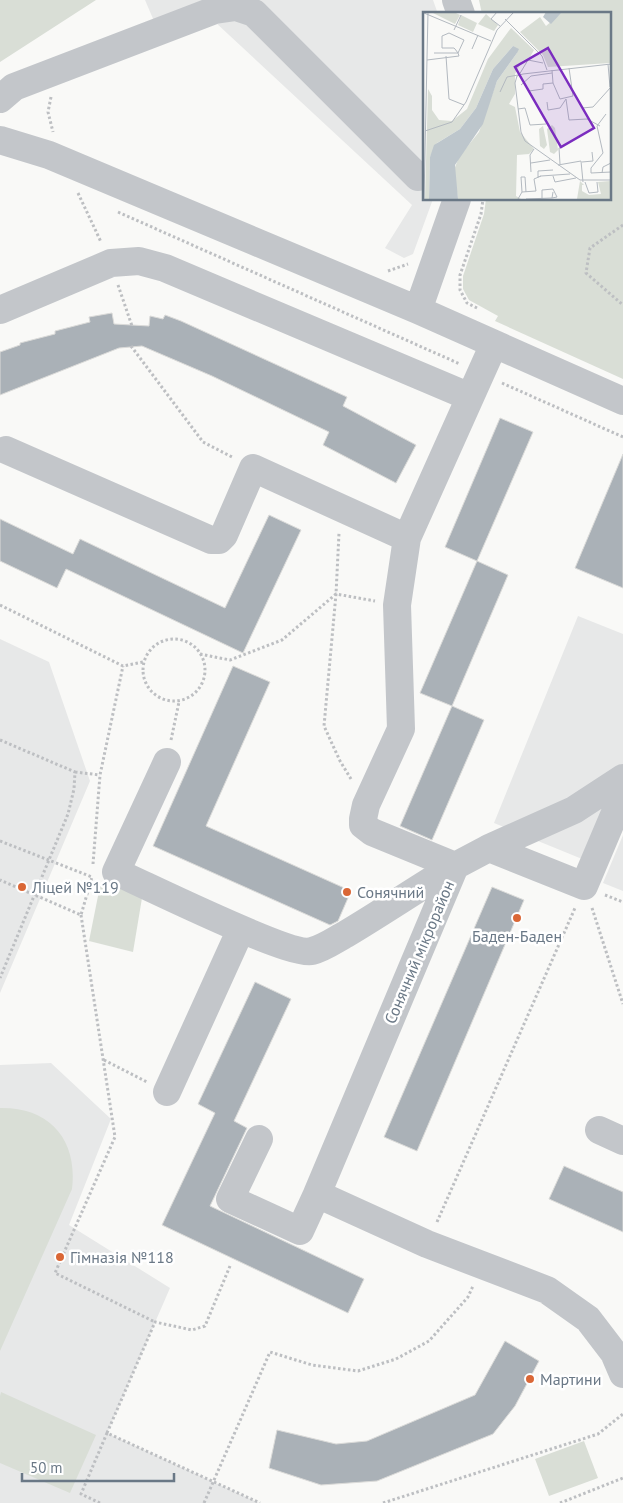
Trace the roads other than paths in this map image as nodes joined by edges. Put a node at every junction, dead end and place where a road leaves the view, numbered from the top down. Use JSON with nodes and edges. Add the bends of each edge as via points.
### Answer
{"nodes":[{"id":1,"x":456,"y":0,"type":"edge"},
{"id":2,"x":460,"y":12,"type":"edge"},
{"id":3,"x":0,"y":99,"type":"edge"},
{"id":4,"x":0,"y":140,"type":"edge"},
{"id":5,"x":418,"y":177,"type":"dead end"},
{"id":6,"x":457,"y":200,"type":"edge"},
{"id":7,"x":0,"y":310,"type":"edge"},
{"id":8,"x":418,"y":310,"type":"junction"},
{"id":9,"x":494,"y":344,"type":"junction"},
{"id":10,"x":476,"y":385,"type":"junction"},
{"id":11,"x":623,"y":401,"type":"edge"},
{"id":12,"x":6,"y":450,"type":"dead end"},
{"id":13,"x":408,"y":538,"type":"junction"},
{"id":14,"x":167,"y":762,"type":"road end"},
{"id":15,"x":623,"y":778,"type":"edge"},
{"id":16,"x":623,"y":794,"type":"edge"},
{"id":17,"x":489,"y":848,"type":"junction"},
{"id":18,"x":455,"y":866,"type":"junction"},
{"id":19,"x":241,"y":929,"type":"junction"},
{"id":20,"x":167,"y":1092,"type":"road end"},
{"id":21,"x":599,"y":1130,"type":"dead end"},
{"id":22,"x":258,"y":1139,"type":"dead end"},
{"id":23,"x":623,"y":1141,"type":"edge"},
{"id":24,"x":317,"y":1194,"type":"junction"},
{"id":25,"x":623,"y":1374,"type":"edge"}],
"edges":[{"from":1,"to":2,"type":"street"},
{"from":3,"to":5,"type":"street","via":[[14,87],[215,10],[236,7],[254,13]]},
{"from":4,"to":8,"type":"street","via":[[49,155]]},
{"from":6,"to":8,"type":"street"},
{"from":7,"to":10,"type":"street","via":[[111,263],[139,260]]},
{"from":8,"to":9,"type":"street"},
{"from":9,"to":10,"type":"street"},
{"from":9,"to":11,"type":"street"},
{"from":10,"to":13,"type":"street"},
{"from":12,"to":13,"type":"street","via":[[211,540],[218,540],[224,535],[253,468]]},
{"from":13,"to":18,"type":"street","via":[[397,605],[401,729],[366,805],[363,825],[372,832]]},
{"from":14,"to":19,"type":"street","name":"Сонячний мікрорайон","via":[[116,872]]},
{"from":15,"to":17,"type":"street","via":[[574,810]]},
{"from":16,"to":17,"type":"street","via":[[584,886]]},
{"from":17,"to":18,"type":"street"},
{"from":18,"to":19,"type":"street","name":"Сонячний мікрорайон","via":[[378,916],[310,952],[298,951]]},
{"from":18,"to":24,"type":"street","name":"Сонячний мікрорайон"},
{"from":19,"to":20,"type":"street"},
{"from":21,"to":23,"type":"street"},
{"from":22,"to":24,"type":"street","name":"Сонячний мікрорайон","via":[[230,1199],[300,1231]]},
{"from":24,"to":25,"type":"street","via":[[428,1244],[547,1290],[588,1319],[614,1353]]}]}
